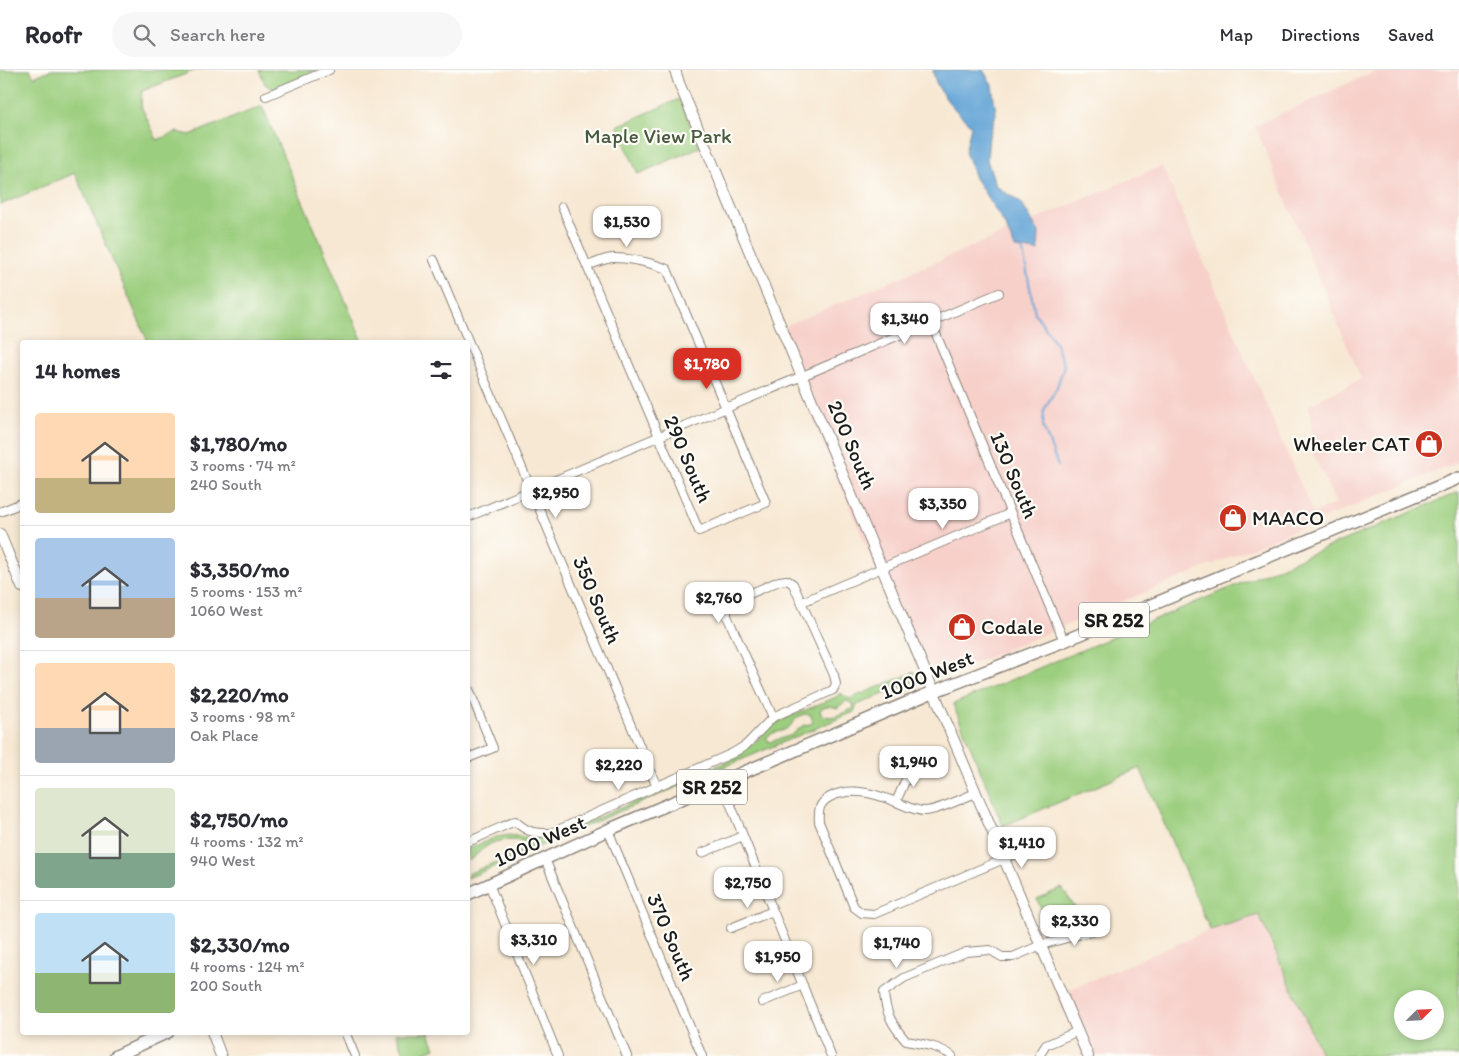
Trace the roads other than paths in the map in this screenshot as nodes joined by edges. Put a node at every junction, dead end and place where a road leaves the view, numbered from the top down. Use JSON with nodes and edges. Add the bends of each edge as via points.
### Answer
{"nodes":[{"id":1,"x":329,"y":70,"type":"edge"},
{"id":2,"x":676,"y":70,"type":"edge"},
{"id":3,"x":266,"y":96,"type":"dead end"},
{"id":4,"x":562,"y":207,"type":"dead end"},
{"id":5,"x":434,"y":260,"type":"dead end"},
{"id":6,"x":587,"y":266,"type":"junction"},
{"id":7,"x":999,"y":293,"type":"dead end"},
{"id":8,"x":932,"y":322,"type":"junction"},
{"id":9,"x":468,"y":340,"type":"edge"},
{"id":10,"x":470,"y":344,"type":"edge"},
{"id":11,"x":802,"y":375,"type":"junction"},
{"id":12,"x":727,"y":407,"type":"junction"},
{"id":13,"x":659,"y":436,"type":"junction"},
{"id":14,"x":1459,"y":478,"type":"edge"},
{"id":15,"x":532,"y":490,"type":"junction"},
{"id":16,"x":20,"y":504,"type":"edge"},
{"id":17,"x":0,"y":512,"type":"edge"},
{"id":18,"x":1011,"y":513,"type":"junction"},
{"id":19,"x":470,"y":516,"type":"edge"},
{"id":20,"x":0,"y":534,"type":"edge"},
{"id":21,"x":883,"y":567,"type":"junction"},
{"id":22,"x":20,"y":581,"type":"edge"},
{"id":23,"x":802,"y":602,"type":"junction"},
{"id":24,"x":1064,"y":641,"type":"junction"},
{"id":25,"x":934,"y":691,"type":"junction"},
{"id":26,"x":470,"y":692,"type":"edge"},
{"id":27,"x":773,"y":718,"type":"junction"},
{"id":28,"x":470,"y":757,"type":"edge"},
{"id":29,"x":912,"y":765,"type":"dead end"},
{"id":30,"x":722,"y":783,"type":"junction"},
{"id":31,"x":657,"y":787,"type":"junction"},
{"id":32,"x":976,"y":792,"type":"junction"},
{"id":33,"x":896,"y":802,"type":"junction"},
{"id":34,"x":608,"y":830,"type":"junction"},
{"id":35,"x":743,"y":836,"type":"junction"},
{"id":36,"x":1051,"y":836,"type":"dead end"},
{"id":37,"x":470,"y":840,"type":"edge"},
{"id":38,"x":702,"y":853,"type":"dead end"},
{"id":39,"x":1004,"y":859,"type":"junction"},
{"id":40,"x":545,"y":860,"type":"junction"},
{"id":41,"x":489,"y":884,"type":"junction"},
{"id":42,"x":470,"y":893,"type":"edge"},
{"id":43,"x":773,"y":911,"type":"junction"},
{"id":44,"x":1102,"y":927,"type":"dead end"},
{"id":45,"x":731,"y":928,"type":"dead end"},
{"id":46,"x":1041,"y":945,"type":"junction"},
{"id":47,"x":803,"y":985,"type":"junction"},
{"id":48,"x":762,"y":1002,"type":"dead end"},
{"id":49,"x":1078,"y":1031,"type":"junction"},
{"id":50,"x":162,"y":1035,"type":"edge"},
{"id":51,"x":213,"y":1035,"type":"edge"},
{"id":52,"x":346,"y":1035,"type":"edge"},
{"id":53,"x":116,"y":1056,"type":"edge"},
{"id":54,"x":221,"y":1056,"type":"edge"},
{"id":55,"x":355,"y":1056,"type":"edge"},
{"id":56,"x":558,"y":1056,"type":"edge"},
{"id":57,"x":627,"y":1056,"type":"edge"},
{"id":58,"x":702,"y":1056,"type":"edge"},
{"id":59,"x":831,"y":1056,"type":"edge"},
{"id":60,"x":952,"y":1056,"type":"edge"},
{"id":61,"x":1039,"y":1056,"type":"edge"},
{"id":62,"x":1088,"y":1056,"type":"edge"}],
"edges":[{"from":1,"to":3,"type":"street"},
{"from":2,"to":11,"type":"street","name":"200 South"},
{"from":4,"to":6,"type":"street","name":"290 South"},
{"from":5,"to":9,"type":"street","name":"350 South"},
{"from":6,"to":12,"type":"street","via":[[614,258],[666,269]]},
{"from":6,"to":13,"type":"street","name":"290 South"},
{"from":7,"to":8,"type":"street"},
{"from":8,"to":11,"type":"street"},
{"from":8,"to":18,"type":"street","name":"130 South"},
{"from":10,"to":15,"type":"street","name":"350 South"},
{"from":11,"to":12,"type":"street"},
{"from":11,"to":21,"type":"street","name":"200 South"},
{"from":12,"to":13,"type":"street"},
{"from":12,"to":13,"type":"street","name":"290 South","via":[[766,503],[699,531]]},
{"from":13,"to":15,"type":"street"},
{"from":14,"to":24,"type":"main road","name":"1000 West","number":"SR 252"},
{"from":15,"to":19,"type":"street"},
{"from":15,"to":31,"type":"street","name":"350 South"},
{"from":16,"to":17,"type":"street"},
{"from":18,"to":21,"type":"street"},
{"from":18,"to":24,"type":"street","name":"130 South"},
{"from":20,"to":22,"type":"street"},
{"from":21,"to":23,"type":"street"},
{"from":21,"to":25,"type":"street","name":"200 South"},
{"from":23,"to":27,"type":"street","via":[[836,684],[833,690]]},
{"from":23,"to":27,"type":"street","via":[[793,584],[787,580],[731,602],[727,608],[727,616]]},
{"from":24,"to":25,"type":"main road","name":"1000 West","number":"SR 252"},
{"from":25,"to":30,"type":"main road","name":"1000 West","number":"SR 252"},
{"from":25,"to":32,"type":"street","name":"200 South"},
{"from":26,"to":28,"type":"street","via":[[493,748]]},
{"from":27,"to":31,"type":"street","via":[[734,753]]},
{"from":29,"to":33,"type":"street"},
{"from":30,"to":34,"type":"main road","name":"1000 West","number":"SR 252"},
{"from":30,"to":35,"type":"street"},
{"from":31,"to":37,"type":"street","via":[[551,833],[524,830],[515,821]]},
{"from":32,"to":33,"type":"street","via":[[926,811]]},
{"from":32,"to":39,"type":"street","name":"200 South"},
{"from":33,"to":39,"type":"street","via":[[861,791],[846,792],[824,800],[818,810],[819,822],[854,907],[862,913],[874,914]]},
{"from":34,"to":40,"type":"main road","name":"1000 West","number":"SR 252"},
{"from":34,"to":58,"type":"street","name":"370 South"},
{"from":35,"to":38,"type":"street"},
{"from":35,"to":43,"type":"street"},
{"from":36,"to":39,"type":"street"},
{"from":39,"to":46,"type":"street","name":"200 South"},
{"from":40,"to":41,"type":"main road","name":"1000 West","number":"SR 252"},
{"from":40,"to":57,"type":"street"},
{"from":41,"to":42,"type":"main road","name":"1000 West","number":"SR 252"},
{"from":41,"to":56,"type":"street"},
{"from":43,"to":45,"type":"street"},
{"from":43,"to":47,"type":"street"},
{"from":44,"to":46,"type":"street"},
{"from":46,"to":49,"type":"street","name":"200 South"},
{"from":46,"to":60,"type":"street","via":[[1013,957],[1002,957],[990,950],[966,952],[904,978],[884,992],[887,1014],[906,1041],[927,1044]]},
{"from":47,"to":48,"type":"street"},
{"from":47,"to":59,"type":"street"},
{"from":49,"to":61,"type":"street","via":[[1046,1045]]},
{"from":49,"to":62,"type":"street","name":"200 South"},
{"from":50,"to":53,"type":"main road"},
{"from":51,"to":54,"type":"street"},
{"from":52,"to":55,"type":"street"}]}
